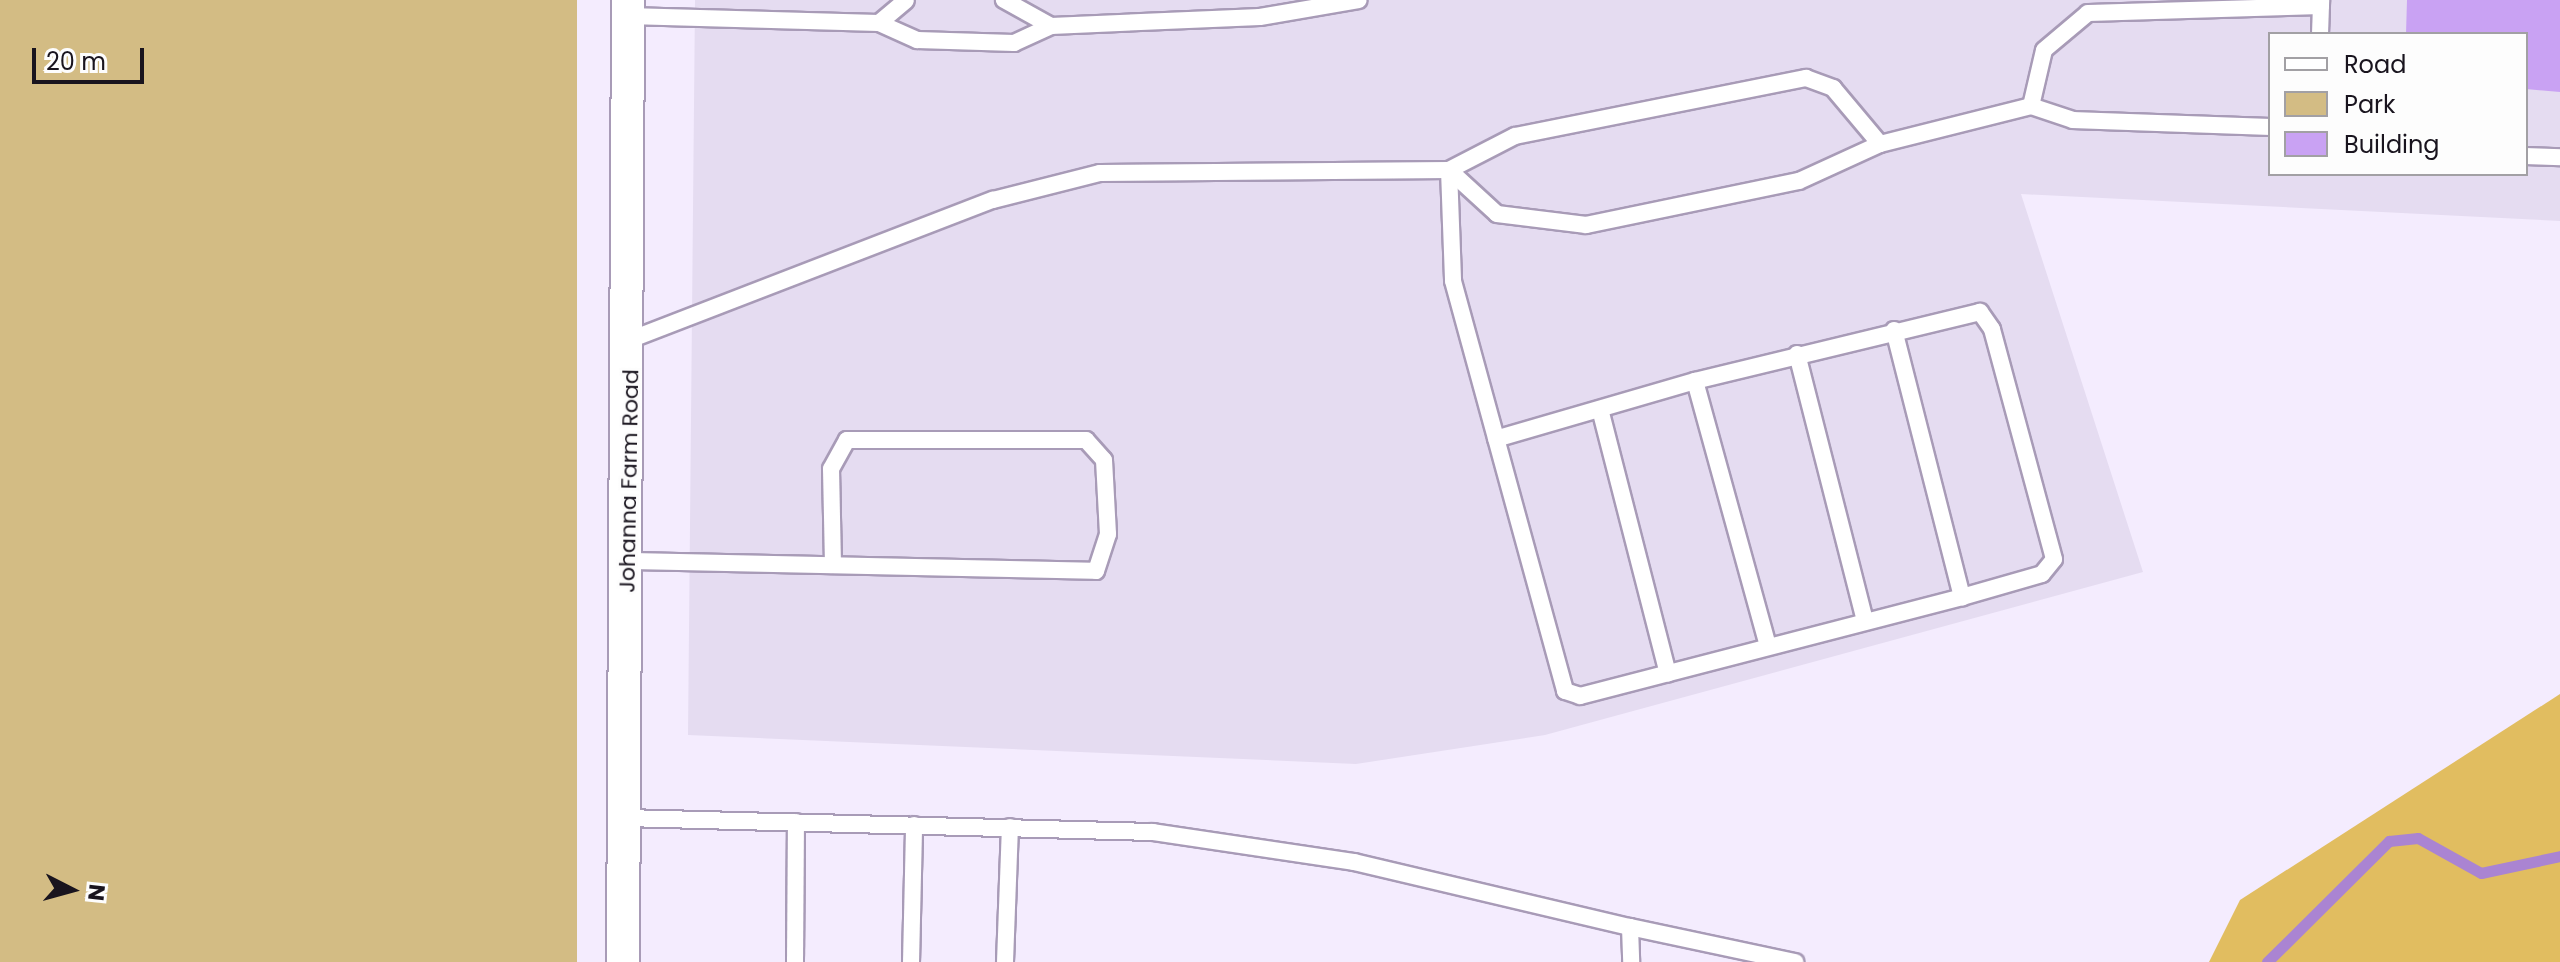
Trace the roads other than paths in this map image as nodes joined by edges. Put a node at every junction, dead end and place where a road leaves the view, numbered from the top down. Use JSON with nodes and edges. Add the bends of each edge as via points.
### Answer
{"nodes":[{"id":1,"x":906,"y":0,"type":"edge"},
{"id":2,"x":1004,"y":0,"type":"edge"},
{"id":3,"x":1359,"y":0,"type":"edge"},
{"id":4,"x":2321,"y":3,"type":"edge"},
{"id":5,"x":628,"y":8,"type":"edge"},
{"id":6,"x":879,"y":23,"type":"junction"},
{"id":7,"x":1051,"y":26,"type":"junction"},
{"id":8,"x":2320,"y":32,"type":"edge"},
{"id":9,"x":2031,"y":106,"type":"junction"},
{"id":10,"x":2268,"y":127,"type":"edge"},
{"id":11,"x":1880,"y":144,"type":"junction"},
{"id":12,"x":2528,"y":156,"type":"edge"},
{"id":13,"x":2560,"y":157,"type":"edge"},
{"id":14,"x":1449,"y":170,"type":"junction"},
{"id":15,"x":1894,"y":330,"type":"junction"},
{"id":16,"x":632,"y":339,"type":"junction"},
{"id":17,"x":1797,"y":354,"type":"junction"},
{"id":18,"x":1695,"y":381,"type":"junction"},
{"id":19,"x":1600,"y":409,"type":"junction"},
{"id":20,"x":1496,"y":439,"type":"junction"},
{"id":21,"x":628,"y":561,"type":"junction"},
{"id":22,"x":833,"y":565,"type":"junction"},
{"id":23,"x":1962,"y":597,"type":"junction"},
{"id":24,"x":1865,"y":621,"type":"junction"},
{"id":25,"x":1768,"y":646,"type":"junction"},
{"id":26,"x":1668,"y":673,"type":"junction"},
{"id":27,"x":625,"y":818,"type":"junction"},
{"id":28,"x":796,"y":822,"type":"junction"},
{"id":29,"x":914,"y":825,"type":"junction"},
{"id":30,"x":1010,"y":827,"type":"junction"},
{"id":31,"x":1630,"y":927,"type":"junction"},
{"id":32,"x":1786,"y":961,"type":"edge"},
{"id":33,"x":623,"y":962,"type":"edge"},
{"id":34,"x":795,"y":962,"type":"edge"},
{"id":35,"x":911,"y":962,"type":"edge"},
{"id":36,"x":1005,"y":962,"type":"edge"},
{"id":37,"x":1631,"y":962,"type":"edge"}],
"edges":[{"from":1,"to":6,"type":"lane"},
{"from":2,"to":7,"type":"lane"},
{"from":3,"to":7,"type":"lane","via":[[1260,17]]},
{"from":4,"to":8,"type":"lane"},
{"from":4,"to":9,"type":"lane","via":[[2088,13],[2044,50]]},
{"from":5,"to":6,"type":"lane"},
{"from":5,"to":16,"type":"street","name":"Johanna Farm Road"},
{"from":6,"to":7,"type":"lane","via":[[917,40],[1014,43]]},
{"from":9,"to":10,"type":"lane","via":[[2073,120]]},
{"from":9,"to":11,"type":"lane"},
{"from":11,"to":14,"type":"lane","via":[[1799,181],[1586,225],[1497,214]]},
{"from":11,"to":14,"type":"lane","via":[[1833,88],[1806,78],[1515,136]]},
{"from":12,"to":13,"type":"lane"},
{"from":14,"to":16,"type":"lane","via":[[1100,173],[1039,184]]},
{"from":14,"to":20,"type":"lane","via":[[1453,281]]},
{"from":15,"to":17,"type":"lane"},
{"from":15,"to":23,"type":"lane"},
{"from":15,"to":23,"type":"lane","via":[[1966,311],[1980,312],[1992,329],[2054,559],[2042,574]]},
{"from":16,"to":21,"type":"street","name":"Johanna Farm Road"},
{"from":17,"to":18,"type":"lane"},
{"from":17,"to":24,"type":"lane"},
{"from":18,"to":19,"type":"lane"},
{"from":18,"to":25,"type":"lane"},
{"from":19,"to":20,"type":"lane"},
{"from":19,"to":26,"type":"lane"},
{"from":20,"to":26,"type":"lane","via":[[1565,691],[1580,696]]},
{"from":21,"to":22,"type":"lane"},
{"from":21,"to":27,"type":"street","name":"Johanna Farm Road"},
{"from":22,"to":22,"type":"lane","via":[[1096,571],[1108,534],[1104,460],[1086,440],[847,440],[831,469]]},
{"from":23,"to":24,"type":"lane"},
{"from":24,"to":25,"type":"lane"},
{"from":25,"to":26,"type":"lane"},
{"from":27,"to":28,"type":"lane"},
{"from":27,"to":33,"type":"street","name":"Johanna Farm Road"},
{"from":28,"to":29,"type":"lane"},
{"from":28,"to":34,"type":"lane"},
{"from":29,"to":30,"type":"lane"},
{"from":29,"to":35,"type":"lane"},
{"from":30,"to":31,"type":"lane","via":[[1153,832],[1354,862]]},
{"from":30,"to":36,"type":"lane"},
{"from":31,"to":32,"type":"lane"},
{"from":31,"to":37,"type":"lane"}]}
